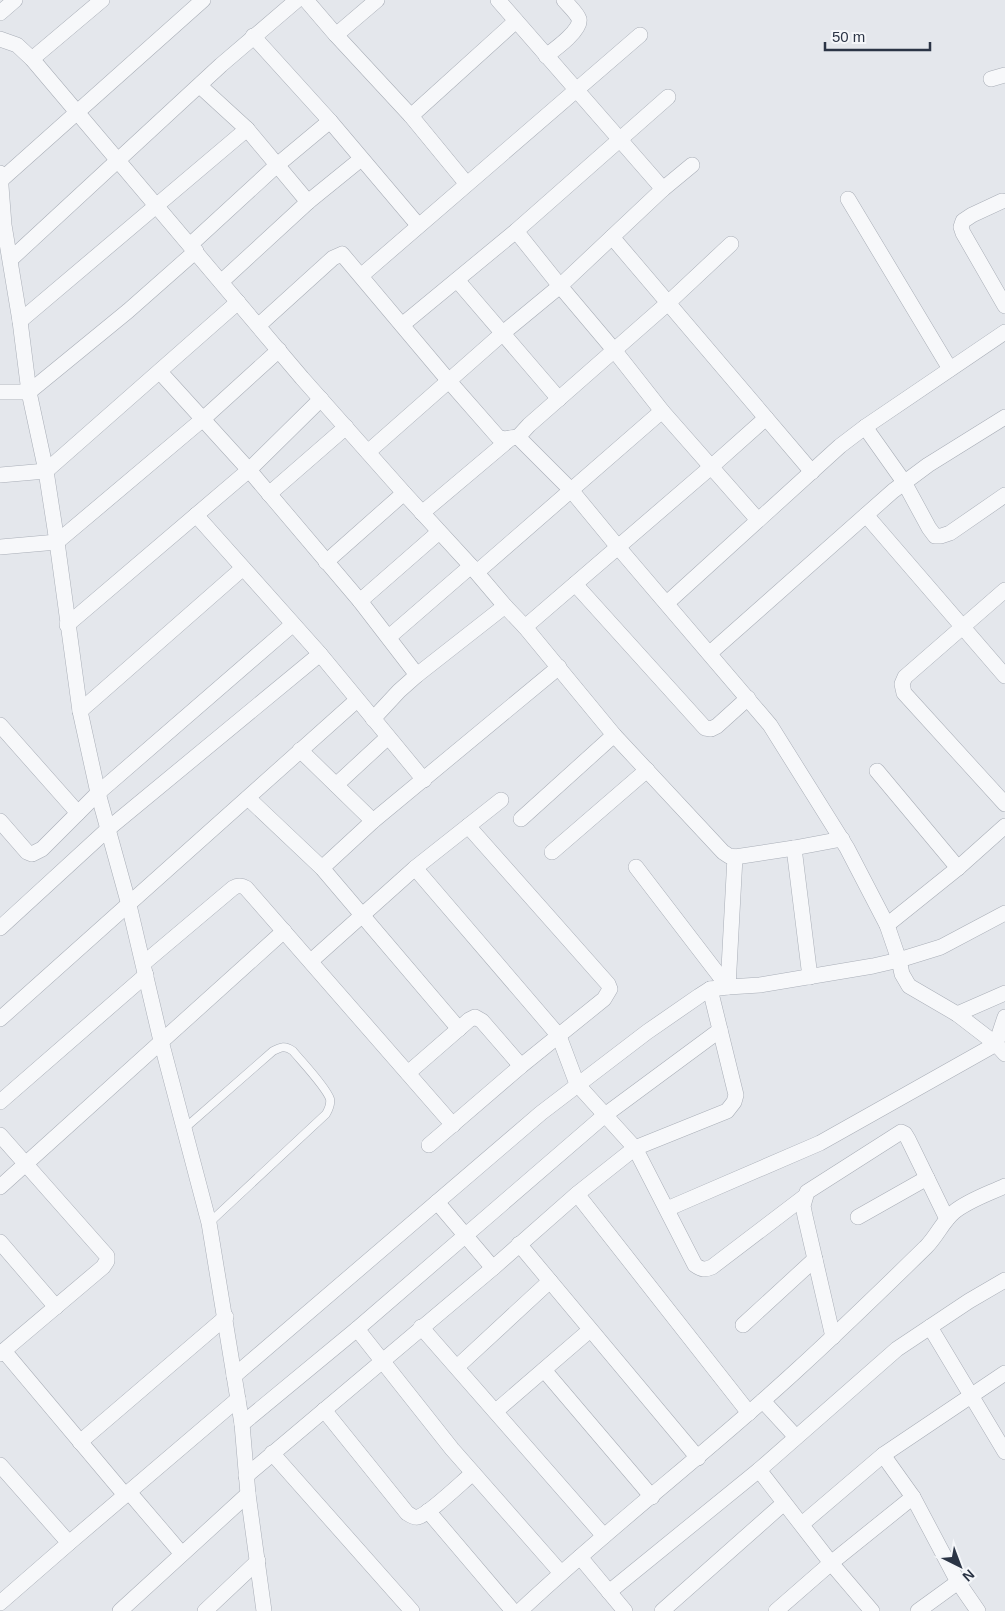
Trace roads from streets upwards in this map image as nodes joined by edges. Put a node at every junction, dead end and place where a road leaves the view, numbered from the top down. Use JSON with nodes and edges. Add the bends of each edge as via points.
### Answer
{"nodes":[{"id":1,"x":15,"y":0,"type":"edge"},
{"id":2,"x":102,"y":0,"type":"edge"},
{"id":3,"x":203,"y":0,"type":"edge"},
{"id":4,"x":297,"y":0,"type":"edge"},
{"id":5,"x":306,"y":0,"type":"edge"},
{"id":6,"x":377,"y":0,"type":"edge"},
{"id":7,"x":498,"y":0,"type":"edge"},
{"id":8,"x":564,"y":0,"type":"edge"},
{"id":9,"x":0,"y":13,"type":"edge"},
{"id":10,"x":516,"y":21,"type":"junction"},
{"id":11,"x":336,"y":35,"type":"junction"},
{"id":12,"x":640,"y":35,"type":"dead end"},
{"id":13,"x":253,"y":36,"type":"junction"},
{"id":14,"x":0,"y":39,"type":"edge"},
{"id":15,"x":546,"y":56,"type":"junction"},
{"id":16,"x":32,"y":59,"type":"junction"},
{"id":17,"x":200,"y":86,"type":"junction"},
{"id":18,"x":577,"y":90,"type":"junction"},
{"id":19,"x":668,"y":97,"type":"dead end"},
{"id":20,"x":77,"y":111,"type":"junction"},
{"id":21,"x":411,"y":116,"type":"junction"},
{"id":22,"x":330,"y":121,"type":"junction"},
{"id":23,"x":247,"y":128,"type":"junction"},
{"id":24,"x":618,"y":140,"type":"junction"},
{"id":25,"x":361,"y":159,"type":"junction"},
{"id":26,"x":119,"y":160,"type":"junction"},
{"id":27,"x":692,"y":164,"type":"dead end"},
{"id":28,"x":276,"y":166,"type":"junction"},
{"id":29,"x":0,"y":173,"type":"edge"},
{"id":30,"x":0,"y":181,"type":"edge"},
{"id":31,"x":466,"y":183,"type":"junction"},
{"id":32,"x":663,"y":189,"type":"junction"},
{"id":33,"x":848,"y":199,"type":"dead end"},
{"id":34,"x":1002,"y":201,"type":"dead end"},
{"id":35,"x":308,"y":202,"type":"junction"},
{"id":36,"x":156,"y":206,"type":"junction"},
{"id":37,"x":418,"y":225,"type":"junction"},
{"id":38,"x":2,"y":226,"type":"edge"},
{"id":39,"x":516,"y":231,"type":"junction"},
{"id":40,"x":612,"y":237,"type":"junction"},
{"id":41,"x":731,"y":244,"type":"dead end"},
{"id":42,"x":193,"y":248,"type":"junction"},
{"id":43,"x":11,"y":260,"type":"junction"},
{"id":44,"x":362,"y":275,"type":"junction"},
{"id":45,"x":457,"y":280,"type":"junction"},
{"id":46,"x":221,"y":282,"type":"junction"},
{"id":47,"x":560,"y":286,"type":"junction"},
{"id":48,"x":238,"y":302,"type":"junction"},
{"id":49,"x":668,"y":303,"type":"junction"},
{"id":50,"x":1005,"y":306,"type":"edge"},
{"id":51,"x":20,"y":320,"type":"junction"},
{"id":52,"x":259,"y":325,"type":"junction"},
{"id":53,"x":402,"y":325,"type":"junction"},
{"id":54,"x":1005,"y":332,"type":"edge"},
{"id":55,"x":503,"y":333,"type":"junction"},
{"id":56,"x":279,"y":350,"type":"junction"},
{"id":57,"x":614,"y":350,"type":"junction"},
{"id":58,"x":950,"y":369,"type":"junction"},
{"id":59,"x":160,"y":372,"type":"junction"},
{"id":60,"x":448,"y":380,"type":"junction"},
{"id":61,"x":0,"y":392,"type":"edge"},
{"id":62,"x":30,"y":392,"type":"junction"},
{"id":63,"x":321,"y":399,"type":"junction"},
{"id":64,"x":559,"y":399,"type":"junction"},
{"id":65,"x":662,"y":411,"type":"junction"},
{"id":66,"x":766,"y":418,"type":"junction"},
{"id":67,"x":1005,"y":418,"type":"edge"},
{"id":68,"x":203,"y":419,"type":"junction"},
{"id":69,"x":346,"y":427,"type":"junction"},
{"id":70,"x":865,"y":427,"type":"junction"},
{"id":71,"x":514,"y":438,"type":"junction"},
{"id":72,"x":368,"y":452,"type":"junction"},
{"id":73,"x":711,"y":467,"type":"junction"},
{"id":74,"x":249,"y":470,"type":"junction"},
{"id":75,"x":46,"y":471,"type":"junction"},
{"id":76,"x":812,"y":472,"type":"junction"},
{"id":77,"x":0,"y":475,"type":"edge"},
{"id":78,"x":904,"y":482,"type":"junction"},
{"id":79,"x":571,"y":490,"type":"junction"},
{"id":80,"x":404,"y":493,"type":"junction"},
{"id":81,"x":269,"y":494,"type":"junction"},
{"id":82,"x":1005,"y":495,"type":"edge"},
{"id":83,"x":422,"y":513,"type":"junction"},
{"id":84,"x":196,"y":515,"type":"junction"},
{"id":85,"x":866,"y":515,"type":"junction"},
{"id":86,"x":758,"y":520,"type":"junction"},
{"id":87,"x":440,"y":532,"type":"junction"},
{"id":88,"x":57,"y":542,"type":"junction"},
{"id":89,"x":0,"y":547,"type":"edge"},
{"id":90,"x":618,"y":547,"type":"junction"},
{"id":91,"x":326,"y":562,"type":"junction"},
{"id":92,"x":243,"y":568,"type":"junction"},
{"id":93,"x":474,"y":569,"type":"junction"},
{"id":94,"x":575,"y":584,"type":"junction"},
{"id":95,"x":1005,"y":590,"type":"edge"},
{"id":96,"x":360,"y":601,"type":"junction"},
{"id":97,"x":667,"y":603,"type":"junction"},
{"id":98,"x":505,"y":606,"type":"junction"},
{"id":99,"x":67,"y":625,"type":"junction"},
{"id":100,"x":292,"y":625,"type":"junction"},
{"id":101,"x":963,"y":626,"type":"junction"},
{"id":102,"x":525,"y":627,"type":"junction"},
{"id":103,"x":389,"y":637,"type":"junction"},
{"id":104,"x":710,"y":653,"type":"junction"},
{"id":105,"x":320,"y":654,"type":"junction"},
{"id":106,"x":559,"y":666,"type":"junction"},
{"id":107,"x":417,"y":675,"type":"junction"},
{"id":108,"x":1005,"y":676,"type":"edge"},
{"id":109,"x":748,"y":698,"type":"junction"},
{"id":110,"x":357,"y":700,"type":"junction"},
{"id":111,"x":80,"y":711,"type":"junction"},
{"id":112,"x":373,"y":719,"type":"junction"},
{"id":113,"x":0,"y":725,"type":"edge"},
{"id":114,"x":614,"y":735,"type":"junction"},
{"id":115,"x":388,"y":737,"type":"junction"},
{"id":116,"x":300,"y":750,"type":"junction"},
{"id":117,"x":647,"y":770,"type":"junction"},
{"id":118,"x":877,"y":771,"type":"dead end"},
{"id":119,"x":424,"y":780,"type":"junction"},
{"id":120,"x":336,"y":786,"type":"junction"},
{"id":121,"x":98,"y":794,"type":"junction"},
{"id":122,"x":248,"y":798,"type":"junction"},
{"id":123,"x":501,"y":800,"type":"dead end"},
{"id":124,"x":1005,"y":804,"type":"edge"},
{"id":125,"x":78,"y":813,"type":"junction"},
{"id":126,"x":521,"y":819,"type":"dead end"},
{"id":127,"x":0,"y":821,"type":"edge"},
{"id":128,"x":374,"y":821,"type":"junction"},
{"id":129,"x":468,"y":826,"type":"junction"},
{"id":130,"x":1005,"y":826,"type":"edge"},
{"id":131,"x":108,"y":829,"type":"junction"},
{"id":132,"x":842,"y":839,"type":"junction"},
{"id":133,"x":794,"y":848,"type":"junction"},
{"id":134,"x":552,"y":852,"type":"dead end"},
{"id":135,"x":735,"y":856,"type":"junction"},
{"id":136,"x":636,"y":867,"type":"dead end"},
{"id":137,"x":322,"y":868,"type":"junction"},
{"id":138,"x":416,"y":868,"type":"junction"},
{"id":139,"x":958,"y":868,"type":"junction"},
{"id":140,"x":129,"y":905,"type":"junction"},
{"id":141,"x":1005,"y":913,"type":"edge"},
{"id":142,"x":362,"y":917,"type":"junction"},
{"id":143,"x":887,"y":925,"type":"junction"},
{"id":144,"x":0,"y":928,"type":"edge"},
{"id":145,"x":284,"y":931,"type":"junction"},
{"id":146,"x":900,"y":960,"type":"junction"},
{"id":147,"x":311,"y":961,"type":"junction"},
{"id":148,"x":145,"y":969,"type":"junction"},
{"id":149,"x":810,"y":977,"type":"junction"},
{"id":150,"x":728,"y":987,"type":"junction"},
{"id":151,"x":710,"y":989,"type":"junction"},
{"id":152,"x":1005,"y":993,"type":"edge"},
{"id":153,"x":957,"y":1014,"type":"junction"},
{"id":154,"x":1005,"y":1017,"type":"edge"},
{"id":155,"x":0,"y":1019,"type":"edge"},
{"id":156,"x":459,"y":1028,"type":"junction"},
{"id":157,"x":720,"y":1030,"type":"junction"},
{"id":158,"x":560,"y":1036,"type":"junction"},
{"id":159,"x":161,"y":1041,"type":"junction"},
{"id":160,"x":1002,"y":1050,"type":"edge"},
{"id":161,"x":521,"y":1066,"type":"junction"},
{"id":162,"x":408,"y":1073,"type":"junction"},
{"id":163,"x":577,"y":1084,"type":"junction"},
{"id":164,"x":0,"y":1102,"type":"edge"},
{"id":165,"x":604,"y":1115,"type":"junction"},
{"id":166,"x":453,"y":1125,"type":"junction"},
{"id":167,"x":0,"y":1135,"type":"edge"},
{"id":168,"x":429,"y":1145,"type":"dead end"},
{"id":169,"x":634,"y":1148,"type":"junction"},
{"id":170,"x":25,"y":1164,"type":"junction"},
{"id":171,"x":927,"y":1178,"type":"junction"},
{"id":172,"x":0,"y":1186,"type":"edge"},
{"id":173,"x":1005,"y":1186,"type":"edge"},
{"id":174,"x":577,"y":1194,"type":"junction"},
{"id":175,"x":804,"y":1197,"type":"junction"},
{"id":176,"x":437,"y":1202,"type":"junction"},
{"id":177,"x":667,"y":1208,"type":"junction"},
{"id":178,"x":858,"y":1217,"type":"dead end"},
{"id":179,"x":946,"y":1219,"type":"junction"},
{"id":180,"x":466,"y":1235,"type":"junction"},
{"id":181,"x":0,"y":1242,"type":"edge"},
{"id":182,"x":519,"y":1244,"type":"junction"},
{"id":183,"x":815,"y":1259,"type":"junction"},
{"id":184,"x":493,"y":1268,"type":"junction"},
{"id":185,"x":1005,"y":1280,"type":"edge"},
{"id":186,"x":550,"y":1282,"type":"junction"},
{"id":187,"x":56,"y":1307,"type":"junction"},
{"id":188,"x":226,"y":1317,"type":"junction"},
{"id":189,"x":743,"y":1325,"type":"dead end"},
{"id":190,"x":421,"y":1327,"type":"junction"},
{"id":191,"x":930,"y":1327,"type":"junction"},
{"id":192,"x":357,"y":1329,"type":"junction"},
{"id":193,"x":590,"y":1330,"type":"junction"},
{"id":194,"x":833,"y":1337,"type":"junction"},
{"id":195,"x":2,"y":1352,"type":"edge"},
{"id":196,"x":382,"y":1361,"type":"junction"},
{"id":197,"x":457,"y":1367,"type":"junction"},
{"id":198,"x":544,"y":1370,"type":"junction"},
{"id":199,"x":1005,"y":1373,"type":"edge"},
{"id":200,"x":234,"y":1376,"type":"junction"},
{"id":201,"x":970,"y":1396,"type":"junction"},
{"id":202,"x":238,"y":1399,"type":"junction"},
{"id":203,"x":763,"y":1401,"type":"junction"},
{"id":204,"x":324,"y":1410,"type":"junction"},
{"id":205,"x":496,"y":1411,"type":"junction"},
{"id":206,"x":750,"y":1414,"type":"junction"},
{"id":207,"x":242,"y":1424,"type":"junction"},
{"id":208,"x":796,"y":1437,"type":"junction"},
{"id":209,"x":80,"y":1442,"type":"junction"},
{"id":210,"x":1005,"y":1452,"type":"edge"},
{"id":211,"x":272,"y":1453,"type":"junction"},
{"id":212,"x":884,"y":1455,"type":"junction"},
{"id":213,"x":698,"y":1458,"type":"junction"},
{"id":214,"x":0,"y":1465,"type":"edge"},
{"id":215,"x":759,"y":1470,"type":"junction"},
{"id":216,"x":473,"y":1473,"type":"junction"},
{"id":217,"x":246,"y":1476,"type":"junction"},
{"id":218,"x":127,"y":1493,"type":"junction"},
{"id":219,"x":248,"y":1494,"type":"junction"},
{"id":220,"x":652,"y":1497,"type":"junction"},
{"id":221,"x":913,"y":1497,"type":"junction"},
{"id":222,"x":784,"y":1503,"type":"junction"},
{"id":223,"x":428,"y":1511,"type":"junction"},
{"id":224,"x":802,"y":1524,"type":"junction"},
{"id":225,"x":604,"y":1536,"type":"junction"},
{"id":226,"x":69,"y":1543,"type":"junction"},
{"id":227,"x":182,"y":1554,"type":"junction"},
{"id":228,"x":580,"y":1557,"type":"junction"},
{"id":229,"x":258,"y":1561,"type":"junction"},
{"id":230,"x":831,"y":1563,"type":"junction"},
{"id":231,"x":561,"y":1573,"type":"junction"},
{"id":232,"x":958,"y":1582,"type":"junction"},
{"id":233,"x":609,"y":1592,"type":"junction"},
{"id":234,"x":0,"y":1603,"type":"edge"},
{"id":235,"x":622,"y":1610,"type":"edge"},
{"id":236,"x":120,"y":1611,"type":"edge"},
{"id":237,"x":205,"y":1611,"type":"edge"},
{"id":238,"x":264,"y":1611,"type":"edge"},
{"id":239,"x":412,"y":1611,"type":"edge"},
{"id":240,"x":513,"y":1611,"type":"edge"},
{"id":241,"x":520,"y":1611,"type":"edge"},
{"id":242,"x":662,"y":1611,"type":"edge"},
{"id":243,"x":776,"y":1611,"type":"edge"},
{"id":244,"x":872,"y":1611,"type":"edge"},
{"id":245,"x":918,"y":1611,"type":"edge"},
{"id":246,"x":978,"y":1611,"type":"edge"}],
"edges":[{"from":1,"to":9,"type":"street"},
{"from":2,"to":16,"type":"street"},
{"from":3,"to":20,"type":"street"},
{"from":4,"to":13,"type":"street"},
{"from":5,"to":11,"type":"street"},
{"from":6,"to":11,"type":"street"},
{"from":7,"to":10,"type":"street"},
{"from":8,"to":15,"type":"street","via":[[579,18],[579,25]]},
{"from":10,"to":15,"type":"street"},
{"from":10,"to":21,"type":"street"},
{"from":11,"to":21,"type":"street"},
{"from":12,"to":18,"type":"street"},
{"from":13,"to":17,"type":"street"},
{"from":13,"to":22,"type":"street"},
{"from":14,"to":16,"type":"street","via":[[17,46]]},
{"from":15,"to":18,"type":"street"},
{"from":16,"to":20,"type":"street"},
{"from":17,"to":23,"type":"street"},
{"from":17,"to":26,"type":"street"},
{"from":18,"to":24,"type":"street"},
{"from":18,"to":31,"type":"street"},
{"from":19,"to":24,"type":"street"},
{"from":20,"to":26,"type":"street"},
{"from":20,"to":30,"type":"street"},
{"from":21,"to":31,"type":"street"},
{"from":22,"to":25,"type":"street"},
{"from":22,"to":28,"type":"street"},
{"from":23,"to":28,"type":"street"},
{"from":23,"to":36,"type":"street"},
{"from":24,"to":32,"type":"street"},
{"from":24,"to":39,"type":"street"},
{"from":25,"to":35,"type":"street"},
{"from":25,"to":37,"type":"street"},
{"from":26,"to":36,"type":"street"},
{"from":26,"to":43,"type":"street"},
{"from":27,"to":32,"type":"street"},
{"from":28,"to":35,"type":"street"},
{"from":28,"to":42,"type":"street"},
{"from":29,"to":30,"type":"street"},
{"from":30,"to":38,"type":"street"},
{"from":31,"to":37,"type":"street"},
{"from":32,"to":40,"type":"street"},
{"from":33,"to":58,"type":"street"},
{"from":34,"to":50,"type":"street","via":[[972,215],[963,221],[961,227]]},
{"from":35,"to":46,"type":"street"},
{"from":36,"to":42,"type":"street"},
{"from":36,"to":51,"type":"street"},
{"from":37,"to":44,"type":"street"},
{"from":38,"to":43,"type":"street"},
{"from":39,"to":45,"type":"street"},
{"from":39,"to":47,"type":"street"},
{"from":40,"to":47,"type":"street"},
{"from":40,"to":49,"type":"street"},
{"from":41,"to":49,"type":"street"},
{"from":42,"to":46,"type":"street"},
{"from":42,"to":62,"type":"street","via":[[128,311]]},
{"from":43,"to":51,"type":"street"},
{"from":44,"to":52,"type":"street","via":[[346,257],[339,254]]},
{"from":44,"to":53,"type":"street"},
{"from":45,"to":53,"type":"street"},
{"from":45,"to":55,"type":"street"},
{"from":46,"to":48,"type":"street"},
{"from":47,"to":55,"type":"street"},
{"from":47,"to":57,"type":"street"},
{"from":48,"to":52,"type":"street"},
{"from":48,"to":59,"type":"street"},
{"from":49,"to":57,"type":"street"},
{"from":49,"to":66,"type":"street"},
{"from":51,"to":62,"type":"street"},
{"from":52,"to":56,"type":"street"},
{"from":53,"to":60,"type":"street"},
{"from":54,"to":58,"type":"street"},
{"from":55,"to":60,"type":"street"},
{"from":55,"to":64,"type":"street"},
{"from":56,"to":63,"type":"street"},
{"from":56,"to":68,"type":"street"},
{"from":57,"to":64,"type":"street"},
{"from":57,"to":65,"type":"street"},
{"from":58,"to":70,"type":"street"},
{"from":59,"to":68,"type":"street"},
{"from":59,"to":75,"type":"street"},
{"from":60,"to":71,"type":"street","via":[[498,437],[504,440]]},
{"from":60,"to":72,"type":"street"},
{"from":61,"to":62,"type":"street"},
{"from":62,"to":75,"type":"street"},
{"from":63,"to":69,"type":"street"},
{"from":63,"to":74,"type":"street"},
{"from":64,"to":71,"type":"street"},
{"from":65,"to":73,"type":"street"},
{"from":65,"to":79,"type":"street"},
{"from":66,"to":73,"type":"street"},
{"from":66,"to":76,"type":"street"},
{"from":67,"to":78,"type":"street"},
{"from":68,"to":74,"type":"street"},
{"from":68,"to":88,"type":"street"},
{"from":69,"to":72,"type":"street"},
{"from":69,"to":81,"type":"street"},
{"from":70,"to":76,"type":"street"},
{"from":70,"to":78,"type":"street"},
{"from":71,"to":79,"type":"street"},
{"from":71,"to":83,"type":"street"},
{"from":72,"to":80,"type":"street"},
{"from":73,"to":86,"type":"street"},
{"from":73,"to":90,"type":"street"},
{"from":74,"to":81,"type":"street"},
{"from":74,"to":84,"type":"street"},
{"from":75,"to":77,"type":"street"},
{"from":75,"to":88,"type":"street"},
{"from":76,"to":86,"type":"street"},
{"from":78,"to":82,"type":"street","via":[[935,536],[950,533]]},
{"from":78,"to":85,"type":"street"},
{"from":79,"to":90,"type":"street"},
{"from":79,"to":93,"type":"street"},
{"from":80,"to":83,"type":"street"},
{"from":80,"to":91,"type":"street"},
{"from":81,"to":91,"type":"street"},
{"from":83,"to":87,"type":"street"},
{"from":84,"to":92,"type":"street"},
{"from":84,"to":99,"type":"street"},
{"from":85,"to":101,"type":"street"},
{"from":85,"to":104,"type":"street"},
{"from":86,"to":97,"type":"street"},
{"from":87,"to":93,"type":"street"},
{"from":87,"to":96,"type":"street"},
{"from":88,"to":89,"type":"street"},
{"from":88,"to":99,"type":"street"},
{"from":90,"to":94,"type":"street"},
{"from":90,"to":97,"type":"street"},
{"from":91,"to":96,"type":"street"},
{"from":92,"to":100,"type":"street"},
{"from":92,"to":111,"type":"street"},
{"from":93,"to":98,"type":"street"},
{"from":93,"to":103,"type":"street"},
{"from":94,"to":102,"type":"street"},
{"from":94,"to":109,"type":"street","via":[[705,728],[717,726]]},
{"from":95,"to":101,"type":"street"},
{"from":96,"to":103,"type":"street"},
{"from":97,"to":104,"type":"street"},
{"from":98,"to":102,"type":"street"},
{"from":98,"to":107,"type":"street"},
{"from":99,"to":111,"type":"street"},
{"from":100,"to":105,"type":"street"},
{"from":100,"to":121,"type":"street"},
{"from":101,"to":108,"type":"street"},
{"from":101,"to":124,"type":"street","via":[[902,684],[904,692]]},
{"from":102,"to":106,"type":"street"},
{"from":103,"to":107,"type":"street"},
{"from":104,"to":109,"type":"street"},
{"from":105,"to":110,"type":"street"},
{"from":105,"to":131,"type":"street"},
{"from":106,"to":114,"type":"street"},
{"from":106,"to":119,"type":"street"},
{"from":107,"to":112,"type":"street"},
{"from":109,"to":132,"type":"street","via":[[770,725]]},
{"from":110,"to":112,"type":"street"},
{"from":110,"to":116,"type":"street"},
{"from":111,"to":121,"type":"street"},
{"from":112,"to":115,"type":"street"},
{"from":113,"to":125,"type":"street"},
{"from":114,"to":117,"type":"street"},
{"from":114,"to":126,"type":"street"},
{"from":115,"to":119,"type":"street"},
{"from":115,"to":120,"type":"street"},
{"from":116,"to":120,"type":"street"},
{"from":116,"to":122,"type":"street"},
{"from":117,"to":134,"type":"street"},
{"from":117,"to":135,"type":"street","via":[[723,852]]},
{"from":118,"to":139,"type":"street"},
{"from":119,"to":128,"type":"street"},
{"from":120,"to":128,"type":"street"},
{"from":121,"to":125,"type":"street"},
{"from":121,"to":131,"type":"street"},
{"from":122,"to":137,"type":"street"},
{"from":122,"to":140,"type":"street"},
{"from":123,"to":129,"type":"street"},
{"from":125,"to":127,"type":"street","via":[[32,854]]},
{"from":128,"to":137,"type":"street"},
{"from":129,"to":138,"type":"street"},
{"from":129,"to":158,"type":"street","via":[[608,984],[608,994],[604,999]]},
{"from":130,"to":139,"type":"street"},
{"from":131,"to":140,"type":"street"},
{"from":131,"to":144,"type":"street"},
{"from":132,"to":133,"type":"street"},
{"from":132,"to":143,"type":"street"},
{"from":133,"to":135,"type":"street"},
{"from":133,"to":149,"type":"street"},
{"from":135,"to":150,"type":"street"},
{"from":136,"to":150,"type":"street"},
{"from":137,"to":142,"type":"street"},
{"from":138,"to":142,"type":"street"},
{"from":138,"to":158,"type":"street"},
{"from":139,"to":143,"type":"street"},
{"from":140,"to":148,"type":"street"},
{"from":140,"to":155,"type":"street"},
{"from":141,"to":146,"type":"street","via":[[941,946]]},
{"from":142,"to":147,"type":"street"},
{"from":142,"to":156,"type":"street"},
{"from":143,"to":146,"type":"street"},
{"from":145,"to":147,"type":"street"},
{"from":145,"to":148,"type":"street","via":[[246,888],[237,885]]},
{"from":145,"to":159,"type":"street"},
{"from":146,"to":149,"type":"street"},
{"from":146,"to":153,"type":"street","via":[[902,974],[909,986]]},
{"from":147,"to":162,"type":"street"},
{"from":148,"to":159,"type":"street"},
{"from":148,"to":164,"type":"street"},
{"from":149,"to":150,"type":"street"},
{"from":150,"to":151,"type":"street"},
{"from":151,"to":157,"type":"street"},
{"from":151,"to":163,"type":"street"},
{"from":152,"to":153,"type":"street"},
{"from":153,"to":160,"type":"street"},
{"from":154,"to":160,"type":"street"},
{"from":156,"to":161,"type":"street","via":[[478,1018]]},
{"from":156,"to":162,"type":"street"},
{"from":157,"to":165,"type":"street"},
{"from":157,"to":169,"type":"street","via":[[736,1095],[734,1102],[727,1111]]},
{"from":158,"to":161,"type":"street"},
{"from":158,"to":163,"type":"street"},
{"from":159,"to":170,"type":"street"},
{"from":159,"to":188,"type":"street","via":[[209,1222]]},
{"from":160,"to":177,"type":"street","via":[[820,1143]]},
{"from":161,"to":166,"type":"street"},
{"from":162,"to":166,"type":"street"},
{"from":163,"to":165,"type":"street"},
{"from":163,"to":176,"type":"street"},
{"from":165,"to":169,"type":"street"},
{"from":165,"to":180,"type":"street"},
{"from":166,"to":168,"type":"street"},
{"from":167,"to":170,"type":"street"},
{"from":169,"to":174,"type":"street"},
{"from":169,"to":177,"type":"street"},
{"from":170,"to":172,"type":"street"},
{"from":170,"to":187,"type":"street","via":[[107,1256],[103,1267]]},
{"from":171,"to":175,"type":"street","via":[[908,1139],[901,1132],[811,1188]]},
{"from":171,"to":178,"type":"street"},
{"from":171,"to":179,"type":"street"},
{"from":173,"to":179,"type":"street","via":[[963,1206]]},
{"from":174,"to":182,"type":"street"},
{"from":174,"to":206,"type":"street"},
{"from":175,"to":177,"type":"street","via":[[706,1270],[695,1265]]},
{"from":175,"to":183,"type":"street"},
{"from":176,"to":180,"type":"street"},
{"from":176,"to":200,"type":"street"},
{"from":179,"to":194,"type":"street","via":[[929,1244]]},
{"from":180,"to":184,"type":"street"},
{"from":180,"to":192,"type":"street"},
{"from":181,"to":187,"type":"street"},
{"from":182,"to":184,"type":"street"},
{"from":182,"to":186,"type":"street"},
{"from":183,"to":189,"type":"street"},
{"from":183,"to":194,"type":"street"},
{"from":184,"to":190,"type":"street"},
{"from":185,"to":191,"type":"street"},
{"from":186,"to":193,"type":"street"},
{"from":186,"to":197,"type":"street"},
{"from":187,"to":195,"type":"street"},
{"from":188,"to":200,"type":"street"},
{"from":188,"to":209,"type":"street"},
{"from":190,"to":196,"type":"street"},
{"from":190,"to":197,"type":"street"},
{"from":191,"to":201,"type":"street"},
{"from":191,"to":208,"type":"street","via":[[897,1349]]},
{"from":192,"to":196,"type":"street"},
{"from":192,"to":207,"type":"street"},
{"from":193,"to":198,"type":"street"},
{"from":193,"to":213,"type":"street"},
{"from":194,"to":203,"type":"street"},
{"from":195,"to":209,"type":"street"},
{"from":196,"to":204,"type":"street"},
{"from":196,"to":216,"type":"street"},
{"from":197,"to":205,"type":"street"},
{"from":198,"to":205,"type":"street"},
{"from":198,"to":220,"type":"street"},
{"from":199,"to":201,"type":"street"},
{"from":200,"to":202,"type":"street"},
{"from":201,"to":210,"type":"street"},
{"from":201,"to":212,"type":"street"},
{"from":202,"to":207,"type":"street"},
{"from":202,"to":218,"type":"street"},
{"from":203,"to":206,"type":"street"},
{"from":203,"to":208,"type":"street"},
{"from":204,"to":211,"type":"street"},
{"from":204,"to":223,"type":"street","via":[[407,1513],[418,1517]]},
{"from":205,"to":225,"type":"street"},
{"from":206,"to":213,"type":"street"},
{"from":207,"to":217,"type":"street"},
{"from":208,"to":215,"type":"street"},
{"from":209,"to":218,"type":"street"},
{"from":211,"to":217,"type":"street"},
{"from":211,"to":239,"type":"street"},
{"from":212,"to":221,"type":"street"},
{"from":212,"to":224,"type":"street"},
{"from":213,"to":220,"type":"street"},
{"from":214,"to":226,"type":"street"},
{"from":215,"to":222,"type":"street"},
{"from":215,"to":233,"type":"street"},
{"from":216,"to":223,"type":"street"},
{"from":216,"to":231,"type":"street"},
{"from":217,"to":219,"type":"street"},
{"from":218,"to":226,"type":"street"},
{"from":218,"to":227,"type":"street"},
{"from":219,"to":227,"type":"street"},
{"from":219,"to":229,"type":"street"},
{"from":220,"to":225,"type":"street"},
{"from":221,"to":230,"type":"street"},
{"from":221,"to":232,"type":"street"},
{"from":222,"to":224,"type":"street"},
{"from":222,"to":242,"type":"street"},
{"from":223,"to":240,"type":"street"},
{"from":224,"to":230,"type":"street"},
{"from":225,"to":228,"type":"street"},
{"from":226,"to":234,"type":"street"},
{"from":227,"to":236,"type":"street"},
{"from":228,"to":231,"type":"street"},
{"from":228,"to":233,"type":"street"},
{"from":229,"to":237,"type":"street"},
{"from":229,"to":238,"type":"street"},
{"from":230,"to":243,"type":"street"},
{"from":230,"to":244,"type":"street"},
{"from":231,"to":241,"type":"street"},
{"from":232,"to":245,"type":"street"},
{"from":232,"to":246,"type":"street"},
{"from":233,"to":235,"type":"street"}]}
